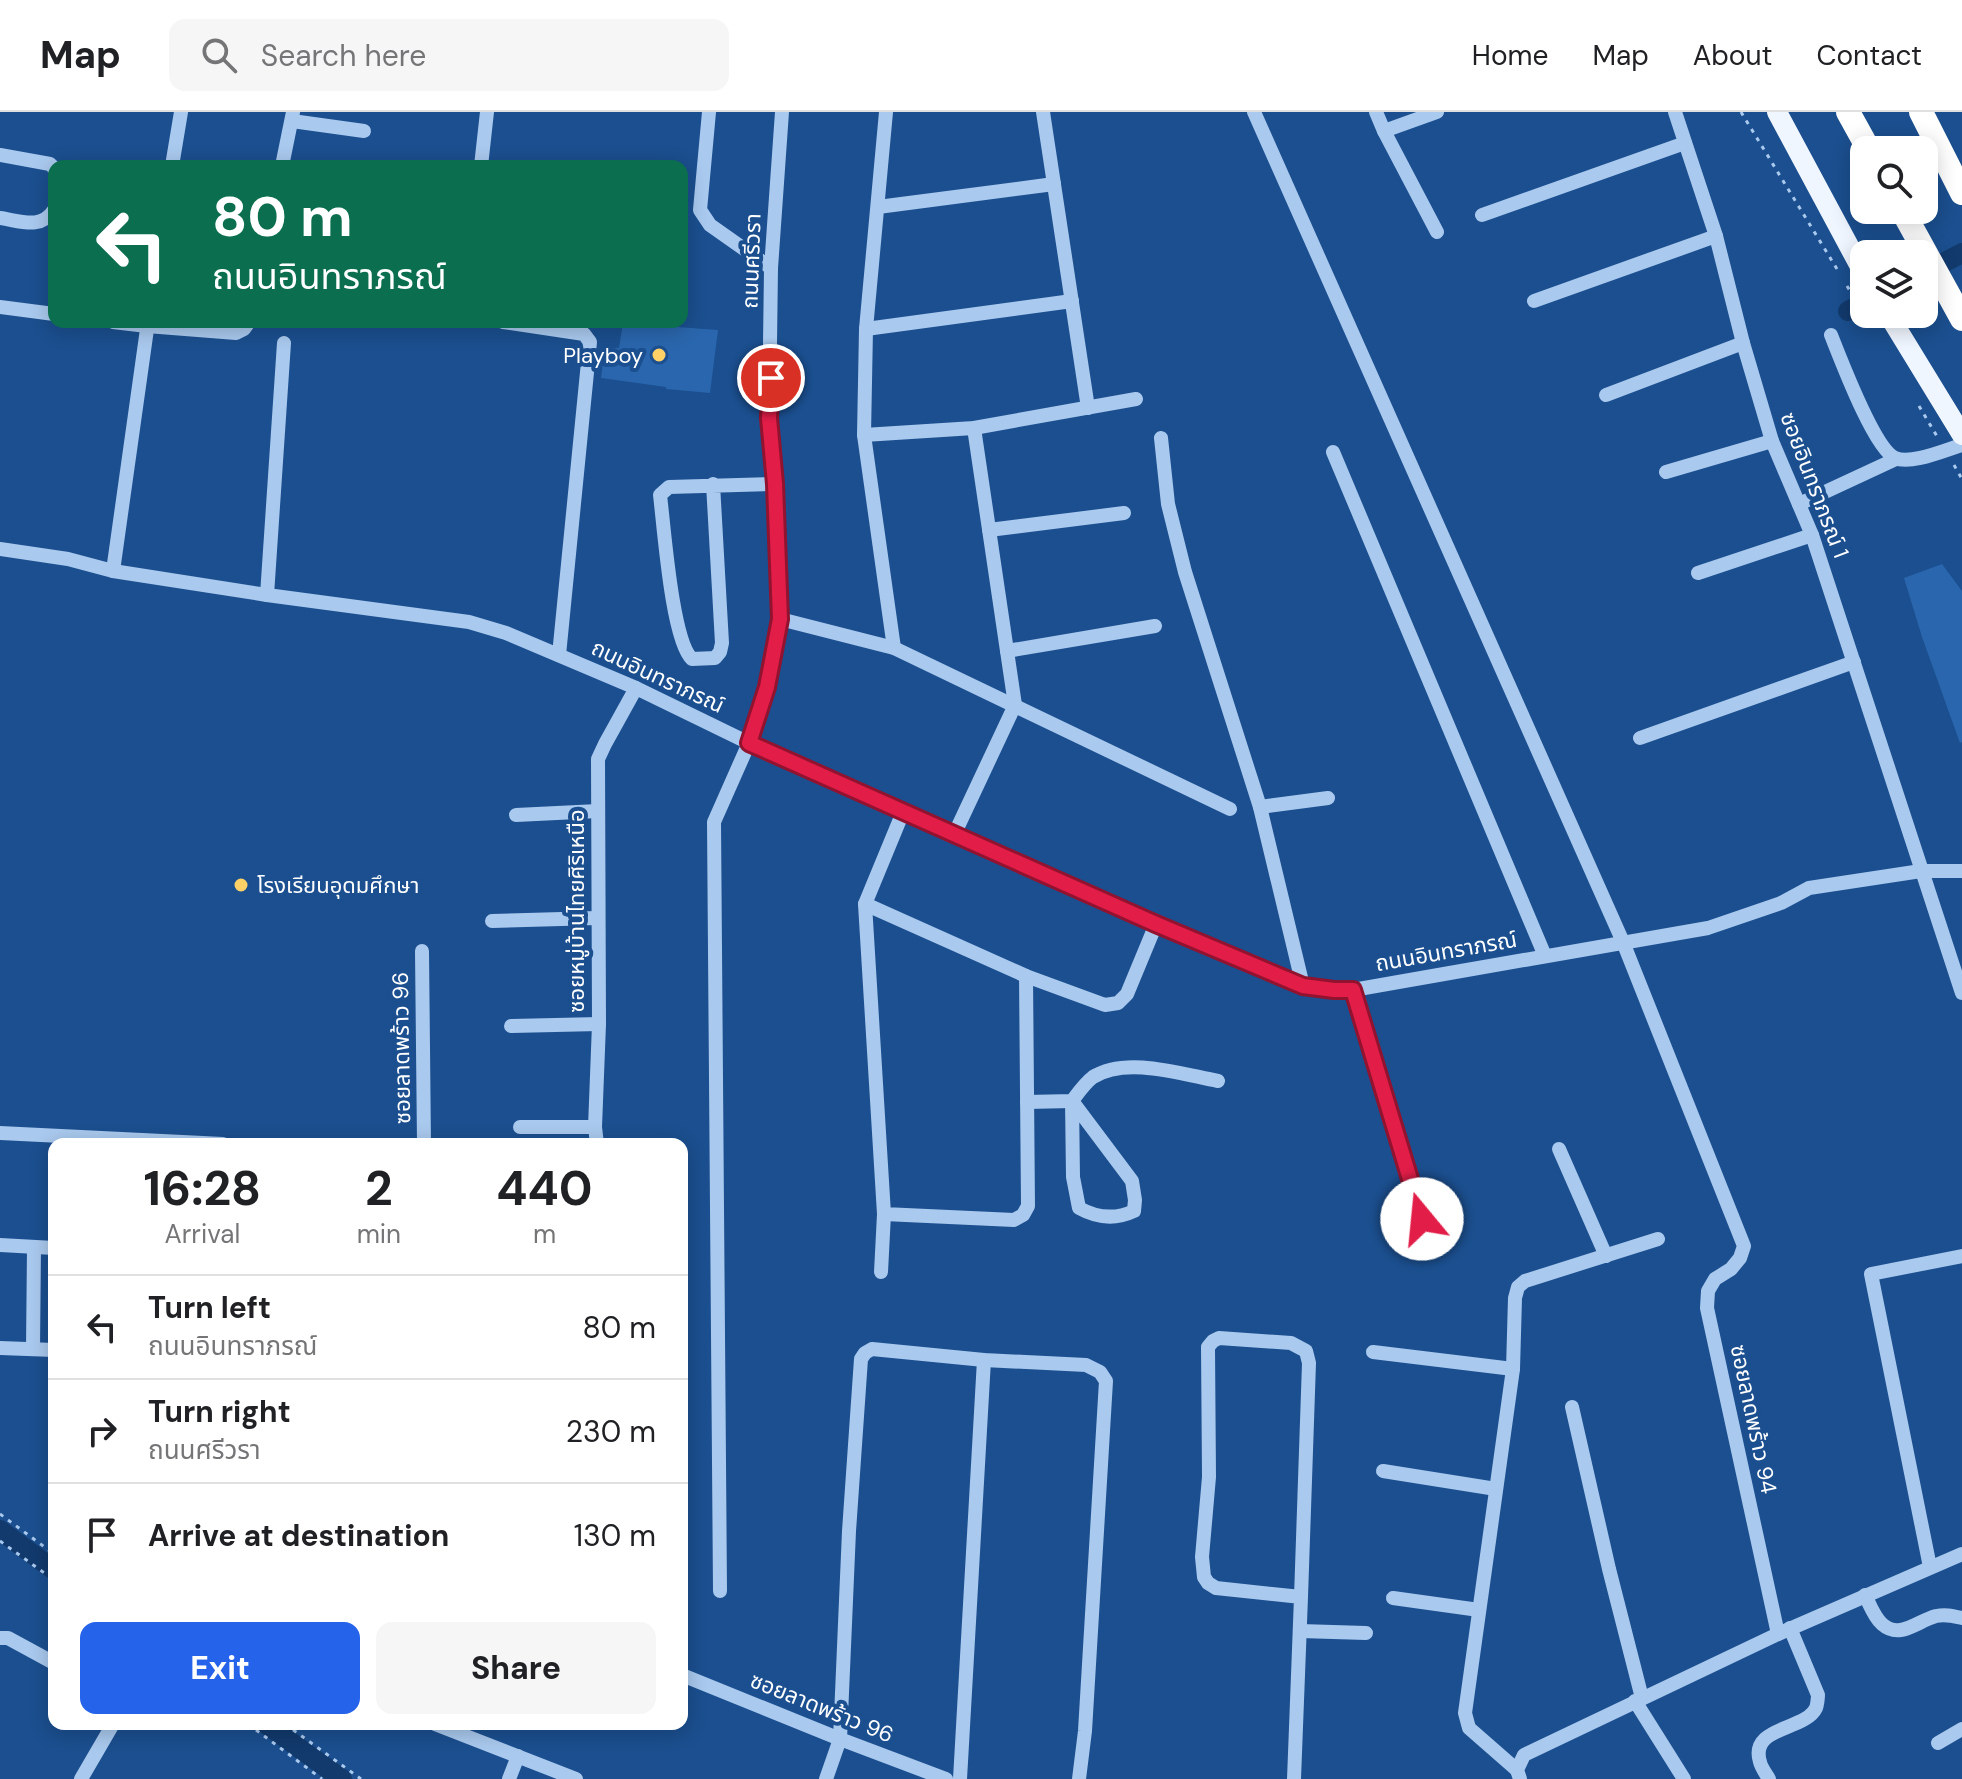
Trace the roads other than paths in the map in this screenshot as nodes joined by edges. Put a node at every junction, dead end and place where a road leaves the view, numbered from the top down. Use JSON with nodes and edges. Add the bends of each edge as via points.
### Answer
{"nodes":[{"id":1,"x":181,"y":112,"type":"edge"},
{"id":2,"x":487,"y":112,"type":"edge"},
{"id":3,"x":709,"y":112,"type":"edge"},
{"id":4,"x":782,"y":112,"type":"edge"},
{"id":5,"x":886,"y":112,"type":"edge"},
{"id":6,"x":1043,"y":112,"type":"edge"},
{"id":7,"x":1254,"y":112,"type":"edge"},
{"id":8,"x":1376,"y":112,"type":"edge"},
{"id":9,"x":1437,"y":112,"type":"edge"},
{"id":10,"x":1675,"y":112,"type":"edge"},
{"id":11,"x":1777,"y":112,"type":"edge"},
{"id":12,"x":1848,"y":112,"type":"edge"},
{"id":13,"x":1921,"y":112,"type":"edge"},
{"id":14,"x":293,"y":117,"type":"edge"},
{"id":15,"x":364,"y":131,"type":"dead end"},
{"id":16,"x":1384,"y":131,"type":"junction"},
{"id":17,"x":1861,"y":136,"type":"edge"},
{"id":18,"x":1685,"y":143,"type":"junction"},
{"id":19,"x":0,"y":155,"type":"edge"},
{"id":20,"x":173,"y":160,"type":"edge"},
{"id":21,"x":283,"y":160,"type":"edge"},
{"id":22,"x":482,"y":160,"type":"edge"},
{"id":23,"x":48,"y":164,"type":"edge"},
{"id":24,"x":1054,"y":184,"type":"junction"},
{"id":25,"x":1962,"y":193,"type":"edge"},
{"id":26,"x":878,"y":207,"type":"junction"},
{"id":27,"x":1482,"y":215,"type":"dead end"},
{"id":28,"x":0,"y":218,"type":"edge"},
{"id":29,"x":48,"y":219,"type":"edge"},
{"id":30,"x":1910,"y":224,"type":"edge"},
{"id":31,"x":1437,"y":232,"type":"dead end"},
{"id":32,"x":1716,"y":236,"type":"junction"},
{"id":33,"x":1850,"y":248,"type":"edge"},
{"id":34,"x":771,"y":268,"type":"junction"},
{"id":35,"x":1072,"y":301,"type":"junction"},
{"id":36,"x":1534,"y":301,"type":"dead end"},
{"id":37,"x":0,"y":307,"type":"edge"},
{"id":38,"x":48,"y":313,"type":"edge"},
{"id":39,"x":1962,"y":319,"type":"edge"},
{"id":40,"x":146,"y":328,"type":"edge"},
{"id":41,"x":187,"y":328,"type":"edge"},
{"id":42,"x":245,"y":328,"type":"edge"},
{"id":43,"x":544,"y":328,"type":"edge"},
{"id":44,"x":1897,"y":328,"type":"edge"},
{"id":45,"x":866,"y":329,"type":"junction"},
{"id":46,"x":1831,"y":335,"type":"dead end"},
{"id":47,"x":284,"y":343,"type":"dead end"},
{"id":48,"x":1743,"y":343,"type":"junction"},
{"id":49,"x":1606,"y":395,"type":"dead end"},
{"id":50,"x":1136,"y":399,"type":"dead end"},
{"id":51,"x":1088,"y":408,"type":"junction"},
{"id":52,"x":974,"y":428,"type":"junction"},
{"id":53,"x":864,"y":435,"type":"junction"},
{"id":54,"x":1962,"y":435,"type":"edge"},
{"id":55,"x":1161,"y":438,"type":"dead end"},
{"id":56,"x":1772,"y":441,"type":"junction"},
{"id":57,"x":1962,"y":445,"type":"edge"},
{"id":58,"x":1333,"y":452,"type":"dead end"},
{"id":59,"x":1896,"y":459,"type":"junction"},
{"id":60,"x":1666,"y":472,"type":"dead end"},
{"id":61,"x":713,"y":484,"type":"junction"},
{"id":62,"x":775,"y":484,"type":"junction"},
{"id":63,"x":1799,"y":504,"type":"junction"},
{"id":64,"x":1124,"y":513,"type":"dead end"},
{"id":65,"x":989,"y":530,"type":"junction"},
{"id":66,"x":1812,"y":535,"type":"junction"},
{"id":67,"x":0,"y":549,"type":"edge"},
{"id":68,"x":113,"y":571,"type":"junction"},
{"id":69,"x":1698,"y":573,"type":"dead end"},
{"id":70,"x":267,"y":595,"type":"junction"},
{"id":71,"x":780,"y":619,"type":"junction"},
{"id":72,"x":1155,"y":626,"type":"dead end"},
{"id":73,"x":894,"y":648,"type":"junction"},
{"id":74,"x":1007,"y":651,"type":"junction"},
{"id":75,"x":559,"y":655,"type":"junction"},
{"id":76,"x":1854,"y":662,"type":"junction"},
{"id":77,"x":636,"y":688,"type":"junction"},
{"id":78,"x":1015,"y":705,"type":"junction"},
{"id":79,"x":1640,"y":738,"type":"dead end"},
{"id":80,"x":749,"y":743,"type":"junction"},
{"id":81,"x":1328,"y":798,"type":"dead end"},
{"id":82,"x":1260,"y":807,"type":"junction"},
{"id":83,"x":1230,"y":809,"type":"dead end"},
{"id":84,"x":598,"y":811,"type":"junction"},
{"id":85,"x":903,"y":812,"type":"junction"},
{"id":86,"x":516,"y":815,"type":"dead end"},
{"id":87,"x":954,"y":835,"type":"junction"},
{"id":88,"x":1921,"y":871,"type":"junction"},
{"id":89,"x":1962,"y":871,"type":"edge"},
{"id":90,"x":865,"y":904,"type":"junction"},
{"id":91,"x":598,"y":918,"type":"junction"},
{"id":92,"x":492,"y":921,"type":"dead end"},
{"id":93,"x":1156,"y":924,"type":"junction"},
{"id":94,"x":1623,"y":942,"type":"junction"},
{"id":95,"x":422,"y":951,"type":"dead end"},
{"id":96,"x":1545,"y":956,"type":"junction"},
{"id":97,"x":1026,"y":976,"type":"junction"},
{"id":98,"x":1303,"y":986,"type":"junction"},
{"id":99,"x":1353,"y":990,"type":"junction"},
{"id":100,"x":1962,"y":993,"type":"edge"},
{"id":101,"x":599,"y":1024,"type":"junction"},
{"id":102,"x":511,"y":1026,"type":"dead end"},
{"id":103,"x":1218,"y":1081,"type":"dead end"},
{"id":104,"x":1072,"y":1101,"type":"junction"},
{"id":105,"x":1027,"y":1102,"type":"junction"},
{"id":106,"x":520,"y":1127,"type":"dead end"},
{"id":107,"x":595,"y":1127,"type":"junction"},
{"id":108,"x":0,"y":1133,"type":"edge"},
{"id":109,"x":101,"y":1138,"type":"edge"},
{"id":110,"x":424,"y":1138,"type":"edge"},
{"id":111,"x":596,"y":1138,"type":"edge"},
{"id":112,"x":1559,"y":1149,"type":"dead end"},
{"id":113,"x":884,"y":1214,"type":"junction"},
{"id":114,"x":1422,"y":1219,"type":"dead end"},
{"id":115,"x":1658,"y":1239,"type":"dead end"},
{"id":116,"x":0,"y":1245,"type":"edge"},
{"id":117,"x":34,"y":1247,"type":"junction"},
{"id":118,"x":48,"y":1248,"type":"edge"},
{"id":119,"x":1606,"y":1256,"type":"junction"},
{"id":120,"x":1962,"y":1256,"type":"edge"},
{"id":121,"x":881,"y":1272,"type":"dead end"},
{"id":122,"x":0,"y":1348,"type":"edge"},
{"id":123,"x":33,"y":1349,"type":"junction"},
{"id":124,"x":48,"y":1350,"type":"edge"},
{"id":125,"x":1373,"y":1352,"type":"dead end"},
{"id":126,"x":984,"y":1360,"type":"junction"},
{"id":127,"x":1513,"y":1369,"type":"junction"},
{"id":128,"x":1572,"y":1407,"type":"dead end"},
{"id":129,"x":1383,"y":1471,"type":"dead end"},
{"id":130,"x":1496,"y":1489,"type":"junction"},
{"id":131,"x":1962,"y":1554,"type":"edge"},
{"id":132,"x":1930,"y":1567,"type":"junction"},
{"id":133,"x":720,"y":1591,"type":"dead end"},
{"id":134,"x":1865,"y":1595,"type":"junction"},
{"id":135,"x":1301,"y":1597,"type":"junction"},
{"id":136,"x":1393,"y":1598,"type":"dead end"},
{"id":137,"x":1479,"y":1610,"type":"junction"},
{"id":138,"x":1962,"y":1618,"type":"edge"},
{"id":139,"x":1300,"y":1631,"type":"junction"},
{"id":140,"x":1784,"y":1631,"type":"junction"},
{"id":141,"x":1366,"y":1633,"type":"dead end"},
{"id":142,"x":0,"y":1638,"type":"edge"},
{"id":143,"x":48,"y":1660,"type":"edge"},
{"id":144,"x":688,"y":1677,"type":"edge"},
{"id":145,"x":1639,"y":1700,"type":"junction"},
{"id":146,"x":1962,"y":1729,"type":"edge"},
{"id":147,"x":110,"y":1730,"type":"edge"},
{"id":148,"x":451,"y":1730,"type":"edge"},
{"id":149,"x":840,"y":1739,"type":"junction"},
{"id":150,"x":1938,"y":1743,"type":"dead end"},
{"id":151,"x":518,"y":1756,"type":"junction"},
{"id":152,"x":1518,"y":1775,"type":"edge"},
{"id":153,"x":81,"y":1779,"type":"edge"},
{"id":154,"x":509,"y":1779,"type":"edge"},
{"id":155,"x":576,"y":1779,"type":"edge"},
{"id":156,"x":826,"y":1779,"type":"edge"},
{"id":157,"x":946,"y":1779,"type":"edge"},
{"id":158,"x":960,"y":1779,"type":"edge"},
{"id":159,"x":1079,"y":1779,"type":"edge"},
{"id":160,"x":1294,"y":1779,"type":"edge"},
{"id":161,"x":1684,"y":1779,"type":"edge"},
{"id":162,"x":1769,"y":1779,"type":"edge"}],
"edges":[{"from":1,"to":20,"type":"street"},
{"from":2,"to":22,"type":"street"},
{"from":3,"to":34,"type":"street","via":[[700,210],[710,225]]},
{"from":4,"to":34,"type":"street","name":"ถนนศรีวรา"},
{"from":5,"to":26,"type":"street"},
{"from":6,"to":24,"type":"street"},
{"from":7,"to":94,"type":"street"},
{"from":8,"to":16,"type":"street"},
{"from":9,"to":16,"type":"street"},
{"from":10,"to":18,"type":"street","name":"ซอยอินทราภรณ์ 1"},
{"from":11,"to":33,"type":"main road"},
{"from":12,"to":17,"type":"highway"},
{"from":13,"to":25,"type":"highway"},
{"from":14,"to":15,"type":"street"},
{"from":14,"to":21,"type":"street"},
{"from":16,"to":31,"type":"street"},
{"from":18,"to":27,"type":"street"},
{"from":18,"to":32,"type":"street","name":"ซอยอินทราภรณ์ 1"},
{"from":19,"to":23,"type":"street"},
{"from":24,"to":26,"type":"street"},
{"from":24,"to":35,"type":"street"},
{"from":26,"to":45,"type":"street"},
{"from":28,"to":29,"type":"street","via":[[37,223]]},
{"from":30,"to":39,"type":"highway"},
{"from":32,"to":36,"type":"street"},
{"from":32,"to":48,"type":"street","name":"ซอยอินทราภรณ์ 1"},
{"from":34,"to":62,"type":"street","name":"ถนนศรีวรา","via":[[769,418]]},
{"from":35,"to":45,"type":"street"},
{"from":35,"to":51,"type":"street"},
{"from":37,"to":38,"type":"street"},
{"from":40,"to":68,"type":"street"},
{"from":41,"to":42,"type":"street","via":[[236,333]]},
{"from":43,"to":75,"type":"street","via":[[584,334],[590,342]]},
{"from":44,"to":54,"type":"main road"},
{"from":45,"to":53,"type":"street"},
{"from":46,"to":59,"type":"street","via":[[1871,427]]},
{"from":47,"to":70,"type":"street"},
{"from":48,"to":49,"type":"street"},
{"from":48,"to":56,"type":"street","name":"ซอยอินทราภรณ์ 1"},
{"from":50,"to":51,"type":"street"},
{"from":51,"to":52,"type":"street"},
{"from":52,"to":53,"type":"street"},
{"from":52,"to":65,"type":"street"},
{"from":53,"to":73,"type":"street"},
{"from":55,"to":82,"type":"street","via":[[1168,504],[1185,572]]},
{"from":56,"to":60,"type":"street"},
{"from":56,"to":63,"type":"street","name":"ซอยอินทราภรณ์ 1"},
{"from":57,"to":59,"type":"street","via":[[1913,460]]},
{"from":58,"to":96,"type":"street"},
{"from":59,"to":63,"type":"street"},
{"from":61,"to":61,"type":"street","via":[[669,487],[660,495],[677,622],[683,648],[692,659],[715,658],[722,643]]},
{"from":61,"to":62,"type":"street"},
{"from":62,"to":71,"type":"street","name":"ถนนศรีวรา"},
{"from":63,"to":66,"type":"street","name":"ซอยอินทราภรณ์ 1"},
{"from":64,"to":65,"type":"street"},
{"from":65,"to":74,"type":"street"},
{"from":66,"to":69,"type":"street"},
{"from":66,"to":76,"type":"street","name":"ซอยอินทราภรณ์ 1"},
{"from":67,"to":68,"type":"street","name":"ถนนอินทราภรณ์"},
{"from":68,"to":70,"type":"street","name":"ถนนอินทราภรณ์"},
{"from":70,"to":75,"type":"street","name":"ถนนอินทราภรณ์","via":[[469,622]]},
{"from":71,"to":73,"type":"street"},
{"from":71,"to":80,"type":"street","name":"ถนนศรีวรา"},
{"from":72,"to":74,"type":"street"},
{"from":73,"to":78,"type":"street"},
{"from":74,"to":78,"type":"street"},
{"from":75,"to":77,"type":"street","name":"ถนนอินทราภรณ์"},
{"from":76,"to":79,"type":"street"},
{"from":76,"to":88,"type":"street","name":"ซอยอินทราภรณ์ 1"},
{"from":77,"to":80,"type":"street","name":"ถนนอินทราภรณ์"},
{"from":77,"to":84,"type":"street","name":"ซอยหมู่บ้านไทยศิริเหนือ","via":[[598,759]]},
{"from":78,"to":83,"type":"street"},
{"from":78,"to":87,"type":"street"},
{"from":80,"to":85,"type":"street","name":"ถนนอินทราภรณ์"},
{"from":80,"to":133,"type":"street","name":"ถนนศรีวรา","via":[[714,822]]},
{"from":81,"to":82,"type":"street"},
{"from":82,"to":98,"type":"street"},
{"from":84,"to":86,"type":"street"},
{"from":84,"to":91,"type":"street","name":"ซอยหมู่บ้านไทยศิริเหนือ"},
{"from":85,"to":87,"type":"street","name":"ถนนอินทราภรณ์"},
{"from":85,"to":90,"type":"street"},
{"from":87,"to":93,"type":"street","name":"ถนนอินทราภรณ์"},
{"from":88,"to":89,"type":"street","name":"ถนนอินทราภรณ์"},
{"from":88,"to":94,"type":"street","name":"ถนนอินทราภรณ์","via":[[1809,888],[1708,928]]},
{"from":88,"to":100,"type":"street","name":"ซอยอินทราภรณ์ 1"},
{"from":90,"to":97,"type":"street"},
{"from":90,"to":113,"type":"street"},
{"from":91,"to":92,"type":"street"},
{"from":91,"to":101,"type":"street","name":"ซอยหมู่บ้านไทยศิริเหนือ"},
{"from":93,"to":97,"type":"street","via":[[1127,994],[1118,1003],[1105,1005]]},
{"from":93,"to":98,"type":"street","name":"ถนนอินทราภรณ์"},
{"from":94,"to":96,"type":"street","name":"ถนนอินทราภรณ์"},
{"from":94,"to":140,"type":"street","name":"ซอยลาดพร้าว 94","via":[[1744,1246],[1731,1269],[1715,1279],[1707,1308]]},
{"from":95,"to":110,"type":"street","name":"ซอยลาดพร้าว 96"},
{"from":96,"to":99,"type":"street","name":"ถนนอินทราภรณ์"},
{"from":97,"to":105,"type":"street"},
{"from":98,"to":99,"type":"street","name":"ถนนอินทราภรณ์"},
{"from":99,"to":114,"type":"street"},
{"from":101,"to":102,"type":"street"},
{"from":101,"to":107,"type":"street","name":"ซอยหมู่บ้านไทยศิริเหนือ"},
{"from":103,"to":104,"type":"street","via":[[1134,1066],[1110,1069],[1091,1078]]},
{"from":104,"to":104,"type":"street","via":[[1132,1181],[1134,1211],[1104,1217],[1079,1208]]},
{"from":104,"to":105,"type":"street"},
{"from":105,"to":113,"type":"street","via":[[1028,1206],[1023,1215],[1014,1220]]},
{"from":106,"to":107,"type":"street"},
{"from":107,"to":111,"type":"street","name":"ซอยหมู่บ้านไทยศิริเหนือ"},
{"from":108,"to":109,"type":"street"},
{"from":112,"to":119,"type":"street"},
{"from":113,"to":121,"type":"street"},
{"from":115,"to":119,"type":"street"},
{"from":116,"to":117,"type":"street"},
{"from":117,"to":118,"type":"street"},
{"from":117,"to":123,"type":"street"},
{"from":119,"to":127,"type":"street","via":[[1518,1287]]},
{"from":120,"to":132,"type":"street","via":[[1871,1274]]},
{"from":122,"to":123,"type":"street"},
{"from":123,"to":124,"type":"street"},
{"from":125,"to":127,"type":"street"},
{"from":126,"to":149,"type":"street","via":[[872,1349],[861,1359]]},
{"from":126,"to":158,"type":"street"},
{"from":126,"to":159,"type":"street","via":[[1086,1365],[1106,1381]]},
{"from":127,"to":130,"type":"street"},
{"from":128,"to":145,"type":"street"},
{"from":129,"to":130,"type":"street"},
{"from":130,"to":137,"type":"street"},
{"from":131,"to":132,"type":"street"},
{"from":132,"to":134,"type":"street"},
{"from":134,"to":138,"type":"street","via":[[1879,1622],[1890,1630],[1904,1630],[1934,1616]]},
{"from":134,"to":140,"type":"street"},
{"from":135,"to":135,"type":"street","via":[[1306,1351],[1291,1343],[1219,1338],[1208,1347],[1204,1577],[1216,1588]]},
{"from":135,"to":139,"type":"street"},
{"from":136,"to":137,"type":"street"},
{"from":137,"to":152,"type":"street","via":[[1466,1721]]},
{"from":139,"to":141,"type":"street"},
{"from":139,"to":160,"type":"street"},
{"from":140,"to":145,"type":"street"},
{"from":140,"to":162,"type":"street","via":[[1818,1695],[1817,1707],[1809,1717],[1765,1738],[1759,1762]]},
{"from":142,"to":143,"type":"street"},
{"from":144,"to":149,"type":"street","name":"ซอยลาดพร้าว 96"},
{"from":145,"to":152,"type":"street","via":[[1524,1755]]},
{"from":145,"to":161,"type":"street"},
{"from":146,"to":150,"type":"street"},
{"from":147,"to":153,"type":"street"},
{"from":148,"to":151,"type":"street"},
{"from":149,"to":156,"type":"street"},
{"from":149,"to":157,"type":"street","name":"ซอยลาดพร้าว 96"},
{"from":151,"to":154,"type":"street"},
{"from":151,"to":155,"type":"street"}]}
